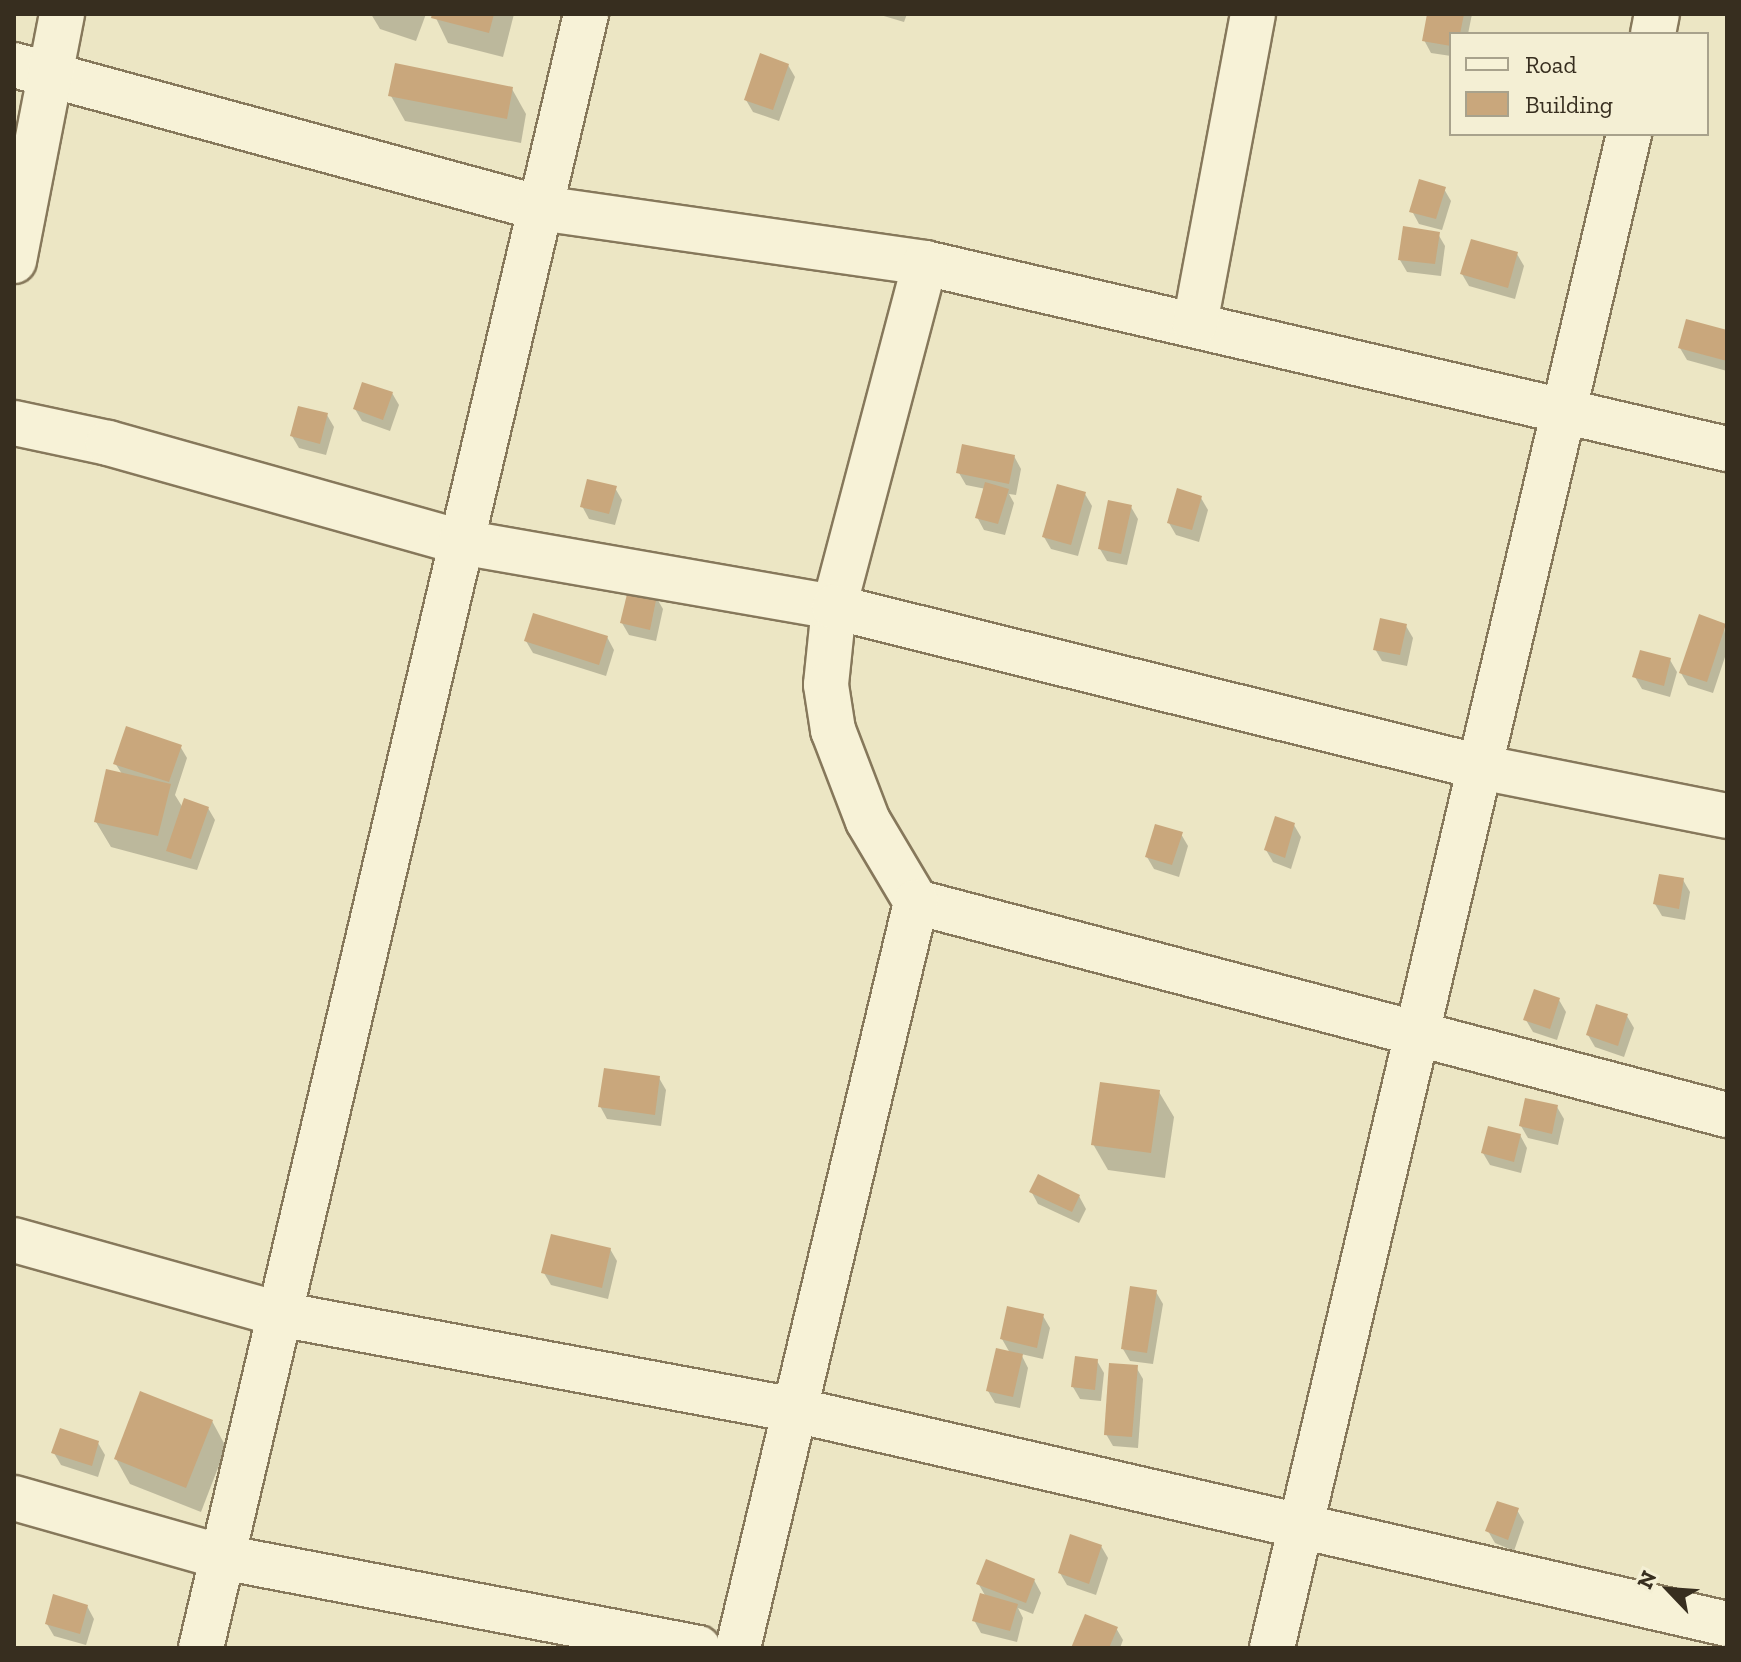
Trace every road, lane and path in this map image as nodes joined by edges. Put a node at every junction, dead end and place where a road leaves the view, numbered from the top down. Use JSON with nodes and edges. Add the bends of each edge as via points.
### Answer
{"nodes":[{"id":1,"x":62,"y":14,"type":"edge"},
{"id":2,"x":586,"y":14,"type":"edge"},
{"id":3,"x":1253,"y":14,"type":"edge"},
{"id":4,"x":34,"y":70,"type":"edge"},
{"id":5,"x":1629,"y":136,"type":"edge"},
{"id":6,"x":540,"y":208,"type":"junction"},
{"id":7,"x":14,"y":261,"type":"edge"},
{"id":8,"x":925,"y":263,"type":"junction"},
{"id":9,"x":1195,"y":324,"type":"junction"},
{"id":10,"x":1564,"y":410,"type":"junction"},
{"id":11,"x":14,"y":423,"type":"edge"},
{"id":12,"x":1727,"y":449,"type":"edge"},
{"id":13,"x":461,"y":542,"type":"junction"},
{"id":14,"x":834,"y":607,"type":"junction"},
{"id":15,"x":1480,"y":767,"type":"junction"},
{"id":16,"x":1727,"y":816,"type":"edge"},
{"id":17,"x":916,"y":902,"type":"junction"},
{"id":18,"x":1416,"y":1035,"type":"junction"},
{"id":19,"x":1727,"y":1115,"type":"edge"},
{"id":20,"x":14,"y":1240,"type":"edge"},
{"id":21,"x":279,"y":1314,"type":"junction"},
{"id":22,"x":795,"y":1410,"type":"junction"},
{"id":23,"x":14,"y":1498,"type":"edge"},
{"id":24,"x":1300,"y":1526,"type":"junction"},
{"id":25,"x":222,"y":1557,"type":"junction"},
{"id":26,"x":1727,"y":1624,"type":"edge"},
{"id":27,"x":201,"y":1648,"type":"edge"},
{"id":28,"x":698,"y":1648,"type":"edge"},
{"id":29,"x":738,"y":1648,"type":"edge"},
{"id":30,"x":1272,"y":1648,"type":"edge"}],
"edges":[{"from":1,"to":4,"type":"street"},
{"from":2,"to":6,"type":"street"},
{"from":3,"to":9,"type":"street"},
{"from":4,"to":6,"type":"street"},
{"from":4,"to":7,"type":"street"},
{"from":5,"to":10,"type":"street"},
{"from":6,"to":8,"type":"street"},
{"from":6,"to":13,"type":"street"},
{"from":8,"to":9,"type":"street"},
{"from":8,"to":14,"type":"street"},
{"from":9,"to":10,"type":"street"},
{"from":10,"to":12,"type":"street"},
{"from":10,"to":15,"type":"street"},
{"from":11,"to":13,"type":"street","via":[[108,443]]},
{"from":13,"to":14,"type":"street"},
{"from":13,"to":21,"type":"street"},
{"from":14,"to":15,"type":"street"},
{"from":14,"to":17,"type":"street","via":[[826,685],[833,730],[868,821]]},
{"from":15,"to":16,"type":"street"},
{"from":15,"to":18,"type":"street"},
{"from":17,"to":18,"type":"street"},
{"from":17,"to":22,"type":"street"},
{"from":18,"to":19,"type":"street"},
{"from":18,"to":24,"type":"street"},
{"from":20,"to":21,"type":"street"},
{"from":21,"to":22,"type":"street"},
{"from":21,"to":25,"type":"street"},
{"from":22,"to":24,"type":"street"},
{"from":22,"to":29,"type":"street"},
{"from":23,"to":25,"type":"street"},
{"from":24,"to":26,"type":"street"},
{"from":24,"to":30,"type":"street"},
{"from":25,"to":27,"type":"street"},
{"from":25,"to":28,"type":"street"}]}
